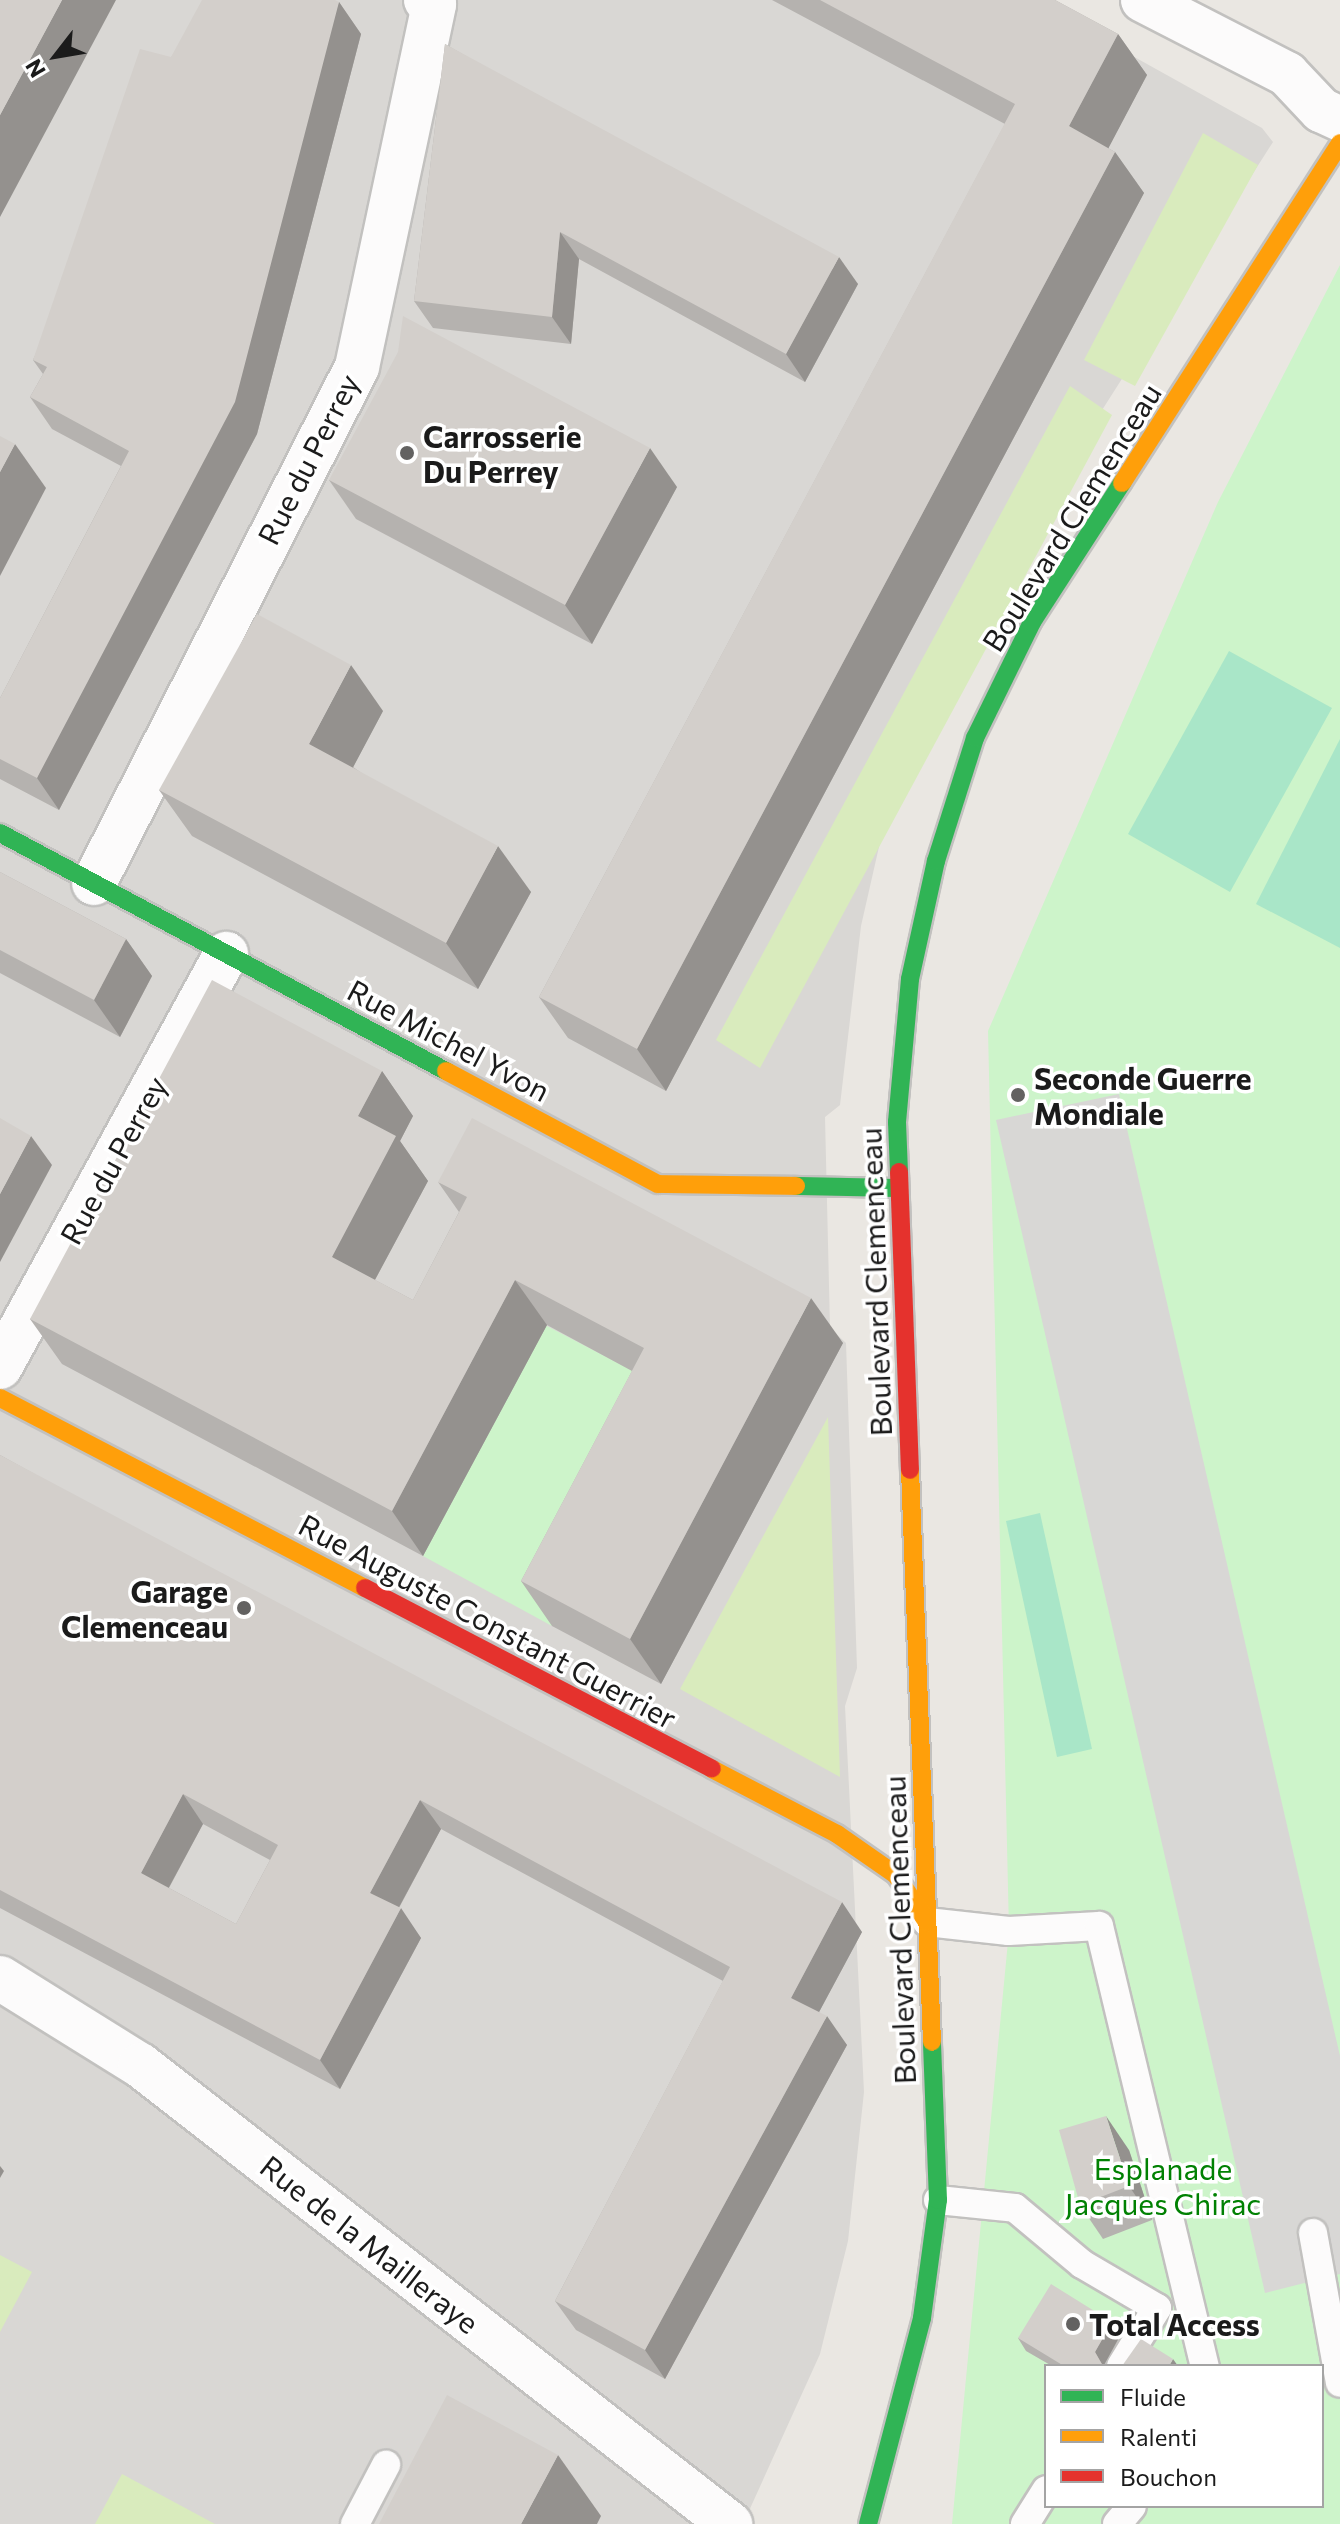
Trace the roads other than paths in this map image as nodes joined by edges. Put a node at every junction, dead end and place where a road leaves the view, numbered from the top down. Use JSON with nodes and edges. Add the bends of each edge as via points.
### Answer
{"nodes":[{"id":1,"x":1143,"y":0,"type":"edge"},
{"id":2,"x":430,"y":2,"type":"edge"},
{"id":3,"x":1340,"y":119,"type":"edge"},
{"id":4,"x":1340,"y":143,"type":"edge"},
{"id":5,"x":0,"y":833,"type":"edge"},
{"id":6,"x":94,"y":883,"type":"junction"},
{"id":7,"x":226,"y":954,"type":"junction"},
{"id":8,"x":899,"y":1188,"type":"junction"},
{"id":9,"x":0,"y":1367,"type":"edge"},
{"id":10,"x":0,"y":1398,"type":"edge"},
{"id":11,"x":927,"y":1922,"type":"junction"},
{"id":12,"x":0,"y":1978,"type":"edge"},
{"id":13,"x":938,"y":2200,"type":"junction"},
{"id":14,"x":1313,"y":2233,"type":"dead end"},
{"id":15,"x":1122,"y":2364,"type":"edge"},
{"id":16,"x":1205,"y":2364,"type":"edge"},
{"id":17,"x":1340,"y":2383,"type":"edge"},
{"id":18,"x":386,"y":2465,"type":"dead end"},
{"id":19,"x":1044,"y":2493,"type":"edge"},
{"id":20,"x":1130,"y":2508,"type":"edge"},
{"id":21,"x":355,"y":2524,"type":"edge"},
{"id":22,"x":730,"y":2524,"type":"edge"},
{"id":23,"x":868,"y":2524,"type":"edge"},
{"id":24,"x":1025,"y":2524,"type":"edge"},
{"id":25,"x":1117,"y":2524,"type":"edge"}],
"edges":[{"from":1,"to":3,"type":"street","via":[[1287,74],[1321,110]]},
{"from":2,"to":6,"type":"street","name":"Rue du Perrey","via":[[357,367]]},
{"from":4,"to":8,"type":"street","name":"Boulevard Clemenceau","via":[[1032,622],[975,738],[936,861],[910,979],[897,1122]]},
{"from":5,"to":6,"type":"street","name":"Rue Michel Yvon"},
{"from":6,"to":7,"type":"street","name":"Rue Michel Yvon"},
{"from":7,"to":8,"type":"street","name":"Rue Michel Yvon","via":[[658,1184]]},
{"from":7,"to":9,"type":"street","name":"Rue du Perrey"},
{"from":8,"to":11,"type":"street","name":"Boulevard Clemenceau"},
{"from":10,"to":11,"type":"street","name":"Rue Auguste Constant Guerrier","via":[[837,1834],[896,1875]]},
{"from":11,"to":13,"type":"street","name":"Boulevard Clemenceau"},
{"from":11,"to":16,"type":"lane","via":[[1009,1931],[1099,1926]]},
{"from":12,"to":22,"type":"street","name":"Rue de la Mailleraye","via":[[140,2065]]},
{"from":13,"to":15,"type":"lane","via":[[1015,2208],[1082,2264],[1157,2308]]},
{"from":13,"to":23,"type":"street","name":"Boulevard Clemenceau","via":[[922,2318]]},
{"from":14,"to":17,"type":"lane"},
{"from":18,"to":21,"type":"lane"},
{"from":19,"to":24,"type":"lane"},
{"from":20,"to":25,"type":"lane"}]}
